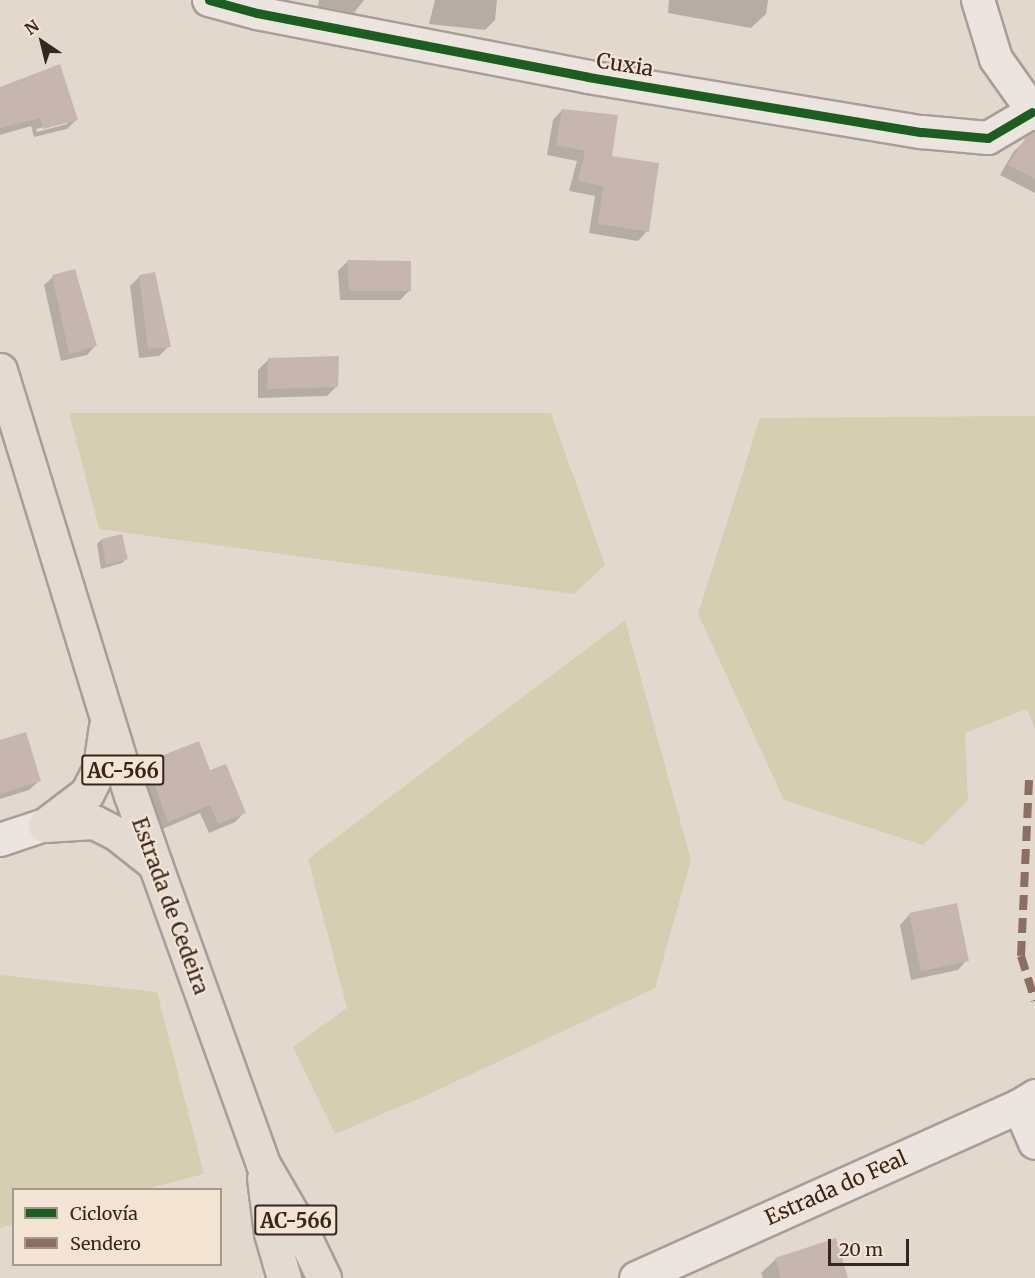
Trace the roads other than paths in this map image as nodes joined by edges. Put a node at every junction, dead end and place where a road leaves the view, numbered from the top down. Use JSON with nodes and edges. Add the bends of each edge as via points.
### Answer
{"nodes":[{"id":1,"x":209,"y":0,"type":"edge"},
{"id":2,"x":978,"y":0,"type":"edge"},
{"id":3,"x":1034,"y":113,"type":"edge"},
{"id":4,"x":0,"y":370,"type":"edge"},
{"id":5,"x":107,"y":718,"type":"junction"},
{"id":6,"x":131,"y":795,"type":"junction"},
{"id":7,"x":45,"y":825,"type":"junction"},
{"id":8,"x":0,"y":840,"type":"edge"},
{"id":9,"x":155,"y":864,"type":"junction"},
{"id":10,"x":1027,"y":1101,"type":"edge"},
{"id":11,"x":1035,"y":1143,"type":"edge"},
{"id":12,"x":263,"y":1164,"type":"junction"},
{"id":13,"x":284,"y":1278,"type":"edge"},
{"id":14,"x":324,"y":1278,"type":"edge"},
{"id":15,"x":636,"y":1278,"type":"edge"}],
"edges":[{"from":1,"to":3,"type":"street","name":"Cuxia","via":[[257,13],[576,75],[921,132],[988,138]]},
{"from":2,"to":3,"type":"street","via":[[996,59]]},
{"from":4,"to":5,"type":"main road","name":"Estrada de Cedeira","number":"AC-566"},
{"from":5,"to":6,"type":"main road","name":"Estrada de Cedeira","number":"AC-566"},
{"from":5,"to":7,"type":"main road","via":[[100,767],[87,793]]},
{"from":6,"to":7,"type":"main road"},
{"from":6,"to":9,"type":"main road","name":"Estrada de Cedeira","number":"AC-566"},
{"from":7,"to":8,"type":"street"},
{"from":7,"to":9,"type":"main road","via":[[94,822],[116,833]]},
{"from":9,"to":12,"type":"main road","name":"Estrada de Cedeira","number":"AC-566"},
{"from":10,"to":11,"type":"street"},
{"from":10,"to":15,"type":"main road","name":"Estrada do Feal"},
{"from":12,"to":13,"type":"main road","name":"Estrada de Cedeira","number":"AC-566","via":[[271,1233]]},
{"from":12,"to":14,"type":"main road","name":"Estrada de Cedeira","number":"AC-566"}]}
